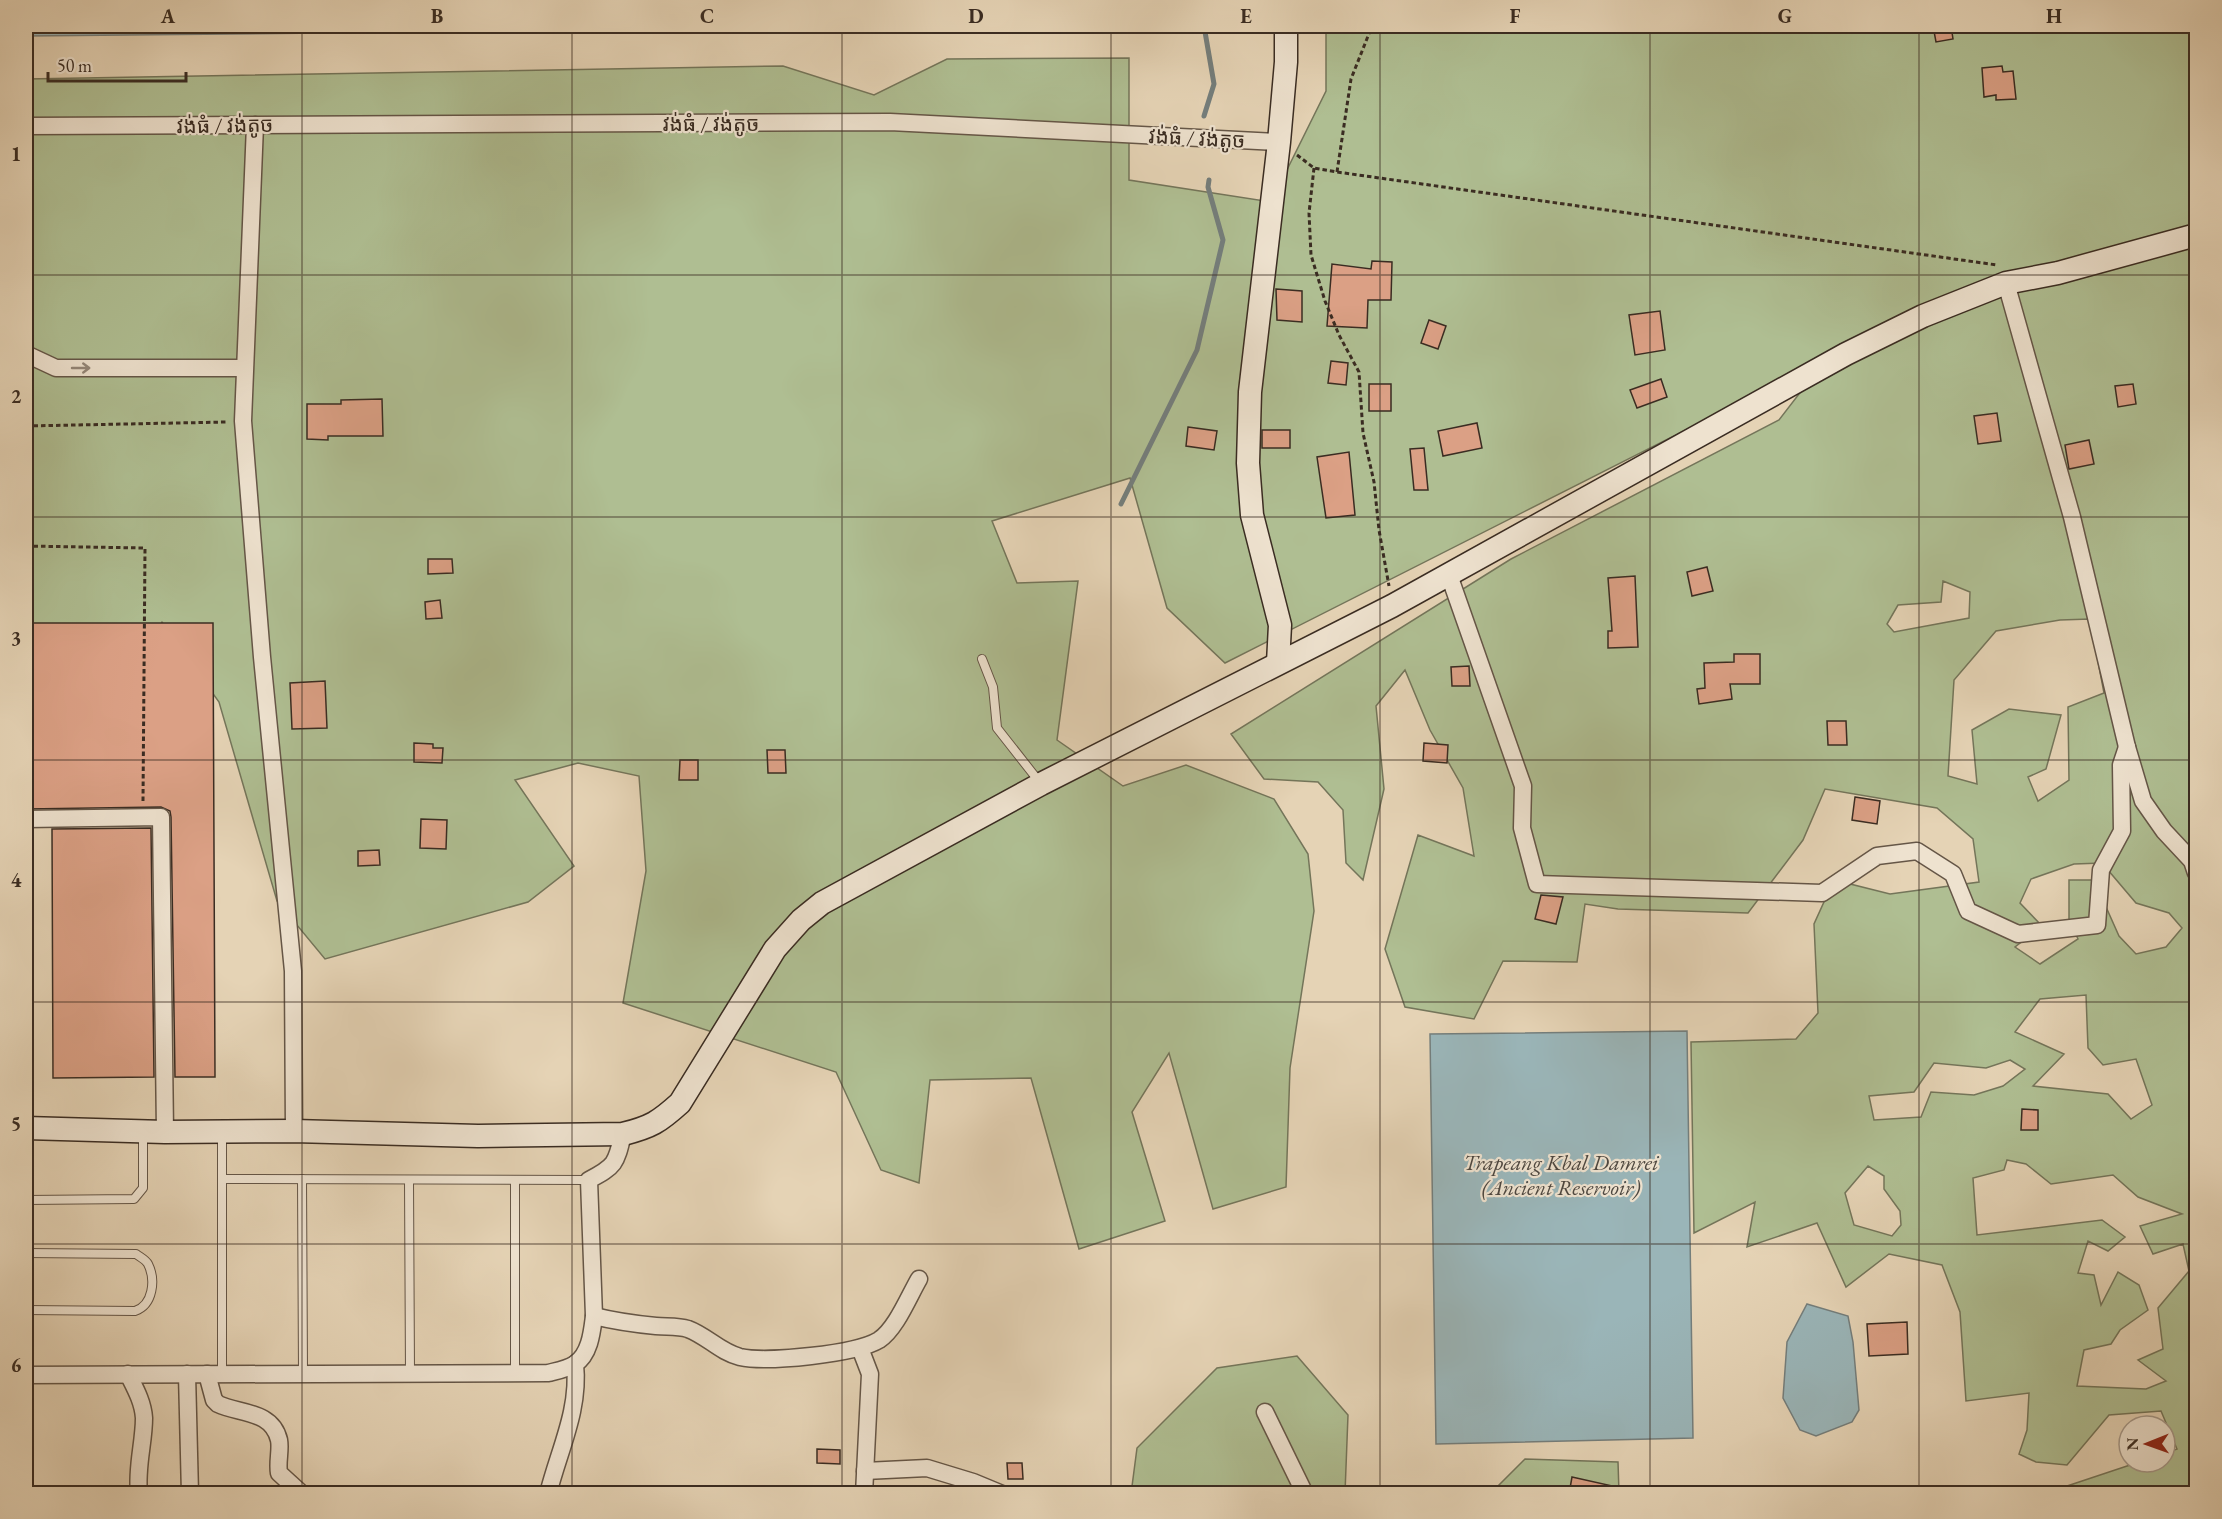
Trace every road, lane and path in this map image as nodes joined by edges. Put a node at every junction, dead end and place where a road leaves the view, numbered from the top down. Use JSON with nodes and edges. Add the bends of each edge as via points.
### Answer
{"nodes":[{"id":1,"x":1286,"y":26,"type":"edge"},
{"id":2,"x":1372,"y":26,"type":"edge"},
{"id":3,"x":2189,"y":26,"type":"edge"},
{"id":4,"x":2196,"y":52,"type":"edge"},
{"id":5,"x":255,"y":125,"type":"junction"},
{"id":6,"x":26,"y":126,"type":"edge"},
{"id":7,"x":1279,"y":142,"type":"junction"},
{"id":8,"x":1314,"y":168,"type":"junction"},
{"id":9,"x":1337,"y":172,"type":"junction"},
{"id":10,"x":2196,"y":235,"type":"edge"},
{"id":11,"x":2002,"y":274,"type":"junction"},
{"id":12,"x":26,"y":354,"type":"edge"},
{"id":13,"x":244,"y":368,"type":"junction"},
{"id":14,"x":243,"y":421,"type":"junction"},
{"id":15,"x":26,"y":426,"type":"edge"},
{"id":16,"x":26,"y":546,"type":"edge"},
{"id":17,"x":1449,"y":575,"type":"junction"},
{"id":18,"x":1392,"y":606,"type":"junction"},
{"id":19,"x":982,"y":659,"type":"dead end"},
{"id":20,"x":1278,"y":663,"type":"junction"},
{"id":21,"x":2127,"y":747,"type":"junction"},
{"id":22,"x":1041,"y":784,"type":"junction"},
{"id":23,"x":143,"y":817,"type":"junction"},
{"id":24,"x":26,"y":819,"type":"edge"},
{"id":25,"x":2196,"y":873,"type":"edge"},
{"id":26,"x":26,"y":1128,"type":"edge"},
{"id":27,"x":294,"y":1131,"type":"junction"},
{"id":28,"x":154,"y":1132,"type":"junction"},
{"id":29,"x":222,"y":1132,"type":"junction"},
{"id":30,"x":623,"y":1134,"type":"junction"},
{"id":31,"x":223,"y":1179,"type":"junction"},
{"id":32,"x":302,"y":1179,"type":"junction"},
{"id":33,"x":409,"y":1180,"type":"junction"},
{"id":34,"x":515,"y":1180,"type":"junction"},
{"id":35,"x":589,"y":1180,"type":"junction"},
{"id":36,"x":26,"y":1200,"type":"edge"},
{"id":37,"x":26,"y":1253,"type":"edge"},
{"id":38,"x":919,"y":1279,"type":"dead end"},
{"id":39,"x":26,"y":1310,"type":"edge"},
{"id":40,"x":594,"y":1316,"type":"junction"},
{"id":41,"x":860,"y":1348,"type":"junction"},
{"id":42,"x":575,"y":1364,"type":"junction"},
{"id":43,"x":515,"y":1373,"type":"junction"},
{"id":44,"x":128,"y":1374,"type":"junction"},
{"id":45,"x":187,"y":1374,"type":"junction"},
{"id":46,"x":214,"y":1374,"type":"junction"},
{"id":47,"x":303,"y":1374,"type":"junction"},
{"id":48,"x":410,"y":1374,"type":"junction"},
{"id":49,"x":26,"y":1375,"type":"edge"},
{"id":50,"x":1265,"y":1412,"type":"dead end"},
{"id":51,"x":865,"y":1471,"type":"junction"},
{"id":52,"x":138,"y":1494,"type":"edge"},
{"id":53,"x":190,"y":1494,"type":"edge"},
{"id":54,"x":302,"y":1494,"type":"edge"},
{"id":55,"x":548,"y":1494,"type":"edge"},
{"id":56,"x":864,"y":1494,"type":"edge"},
{"id":57,"x":1002,"y":1494,"type":"edge"},
{"id":58,"x":1305,"y":1494,"type":"edge"}],
"edges":[{"from":1,"to":7,"type":"main road"},
{"from":2,"to":9,"type":"path","via":[[1351,79]]},
{"from":3,"to":4,"type":"path"},
{"from":5,"to":6,"type":"street","name":"វង់ធំ / វង់តូច"},
{"from":5,"to":7,"type":"street","name":"វង់ធំ / វង់តូច","via":[[890,122]]},
{"from":5,"to":13,"type":"street"},
{"from":7,"to":8,"type":"path"},
{"from":7,"to":20,"type":"main road","via":[[1250,392],[1248,463],[1252,514],[1280,625]]},
{"from":8,"to":9,"type":"path"},
{"from":8,"to":18,"type":"path","via":[[1309,213],[1311,255],[1325,301],[1359,372],[1363,433]]},
{"from":9,"to":11,"type":"path"},
{"from":10,"to":11,"type":"main road","via":[[2058,273]]},
{"from":11,"to":17,"type":"main road","via":[[1846,354]]},
{"from":11,"to":21,"type":"street","via":[[2072,518]]},
{"from":12,"to":13,"type":"street","one_way":true,"via":[[56,369]]},
{"from":13,"to":14,"type":"street"},
{"from":14,"to":15,"type":"path"},
{"from":14,"to":27,"type":"street","via":[[293,971]]},
{"from":16,"to":23,"type":"path","via":[[145,548]]},
{"from":17,"to":18,"type":"main road"},
{"from":17,"to":21,"type":"street","via":[[1523,786],[1522,828],[1537,884],[1821,892],[1877,856],[1917,851],[1953,874],[1968,911],[2018,934],[2097,925],[2101,870],[2122,831],[2121,765]]},
{"from":18,"to":20,"type":"main road"},
{"from":19,"to":22,"type":"lane","via":[[993,687],[998,728]]},
{"from":20,"to":22,"type":"main road"},
{"from":21,"to":25,"type":"street","via":[[2143,801],[2192,861]]},
{"from":22,"to":30,"type":"main road","via":[[822,903],[801,920],[775,950],[680,1103],[660,1121]]},
{"from":23,"to":24,"type":"street"},
{"from":23,"to":28,"type":"street","via":[[162,817]]},
{"from":26,"to":28,"type":"main road"},
{"from":27,"to":29,"type":"main road"},
{"from":27,"to":30,"type":"main road","via":[[478,1136]]},
{"from":28,"to":29,"type":"main road"},
{"from":28,"to":36,"type":"lane","via":[[143,1188],[134,1199]]},
{"from":29,"to":31,"type":"lane"},
{"from":30,"to":35,"type":"street","via":[[611,1169]]},
{"from":31,"to":32,"type":"lane"},
{"from":31,"to":46,"type":"lane"},
{"from":32,"to":33,"type":"lane"},
{"from":32,"to":47,"type":"lane"},
{"from":33,"to":34,"type":"lane"},
{"from":33,"to":48,"type":"lane"},
{"from":34,"to":35,"type":"lane"},
{"from":34,"to":43,"type":"lane"},
{"from":35,"to":40,"type":"street"},
{"from":37,"to":39,"type":"lane","via":[[136,1254],[147,1262],[151,1276],[149,1301],[135,1311]]},
{"from":38,"to":41,"type":"street","via":[[880,1339]]},
{"from":40,"to":41,"type":"street","via":[[624,1323],[686,1328],[741,1357],[771,1359]]},
{"from":40,"to":42,"type":"street","via":[[586,1351]]},
{"from":41,"to":51,"type":"street","via":[[870,1374]]},
{"from":42,"to":43,"type":"street","via":[[548,1373]]},
{"from":42,"to":55,"type":"street","via":[[573,1414]]},
{"from":43,"to":48,"type":"street"},
{"from":44,"to":45,"type":"street"},
{"from":44,"to":49,"type":"street"},
{"from":44,"to":52,"type":"street","via":[[144,1418]]},
{"from":45,"to":46,"type":"street"},
{"from":45,"to":53,"type":"street"},
{"from":46,"to":47,"type":"street"},
{"from":46,"to":54,"type":"street","via":[[214,1400],[218,1404],[253,1413],[276,1431],[280,1443],[279,1473]]},
{"from":47,"to":48,"type":"street"},
{"from":50,"to":58,"type":"street"},
{"from":51,"to":56,"type":"street"},
{"from":51,"to":57,"type":"street","via":[[927,1468]]}]}
